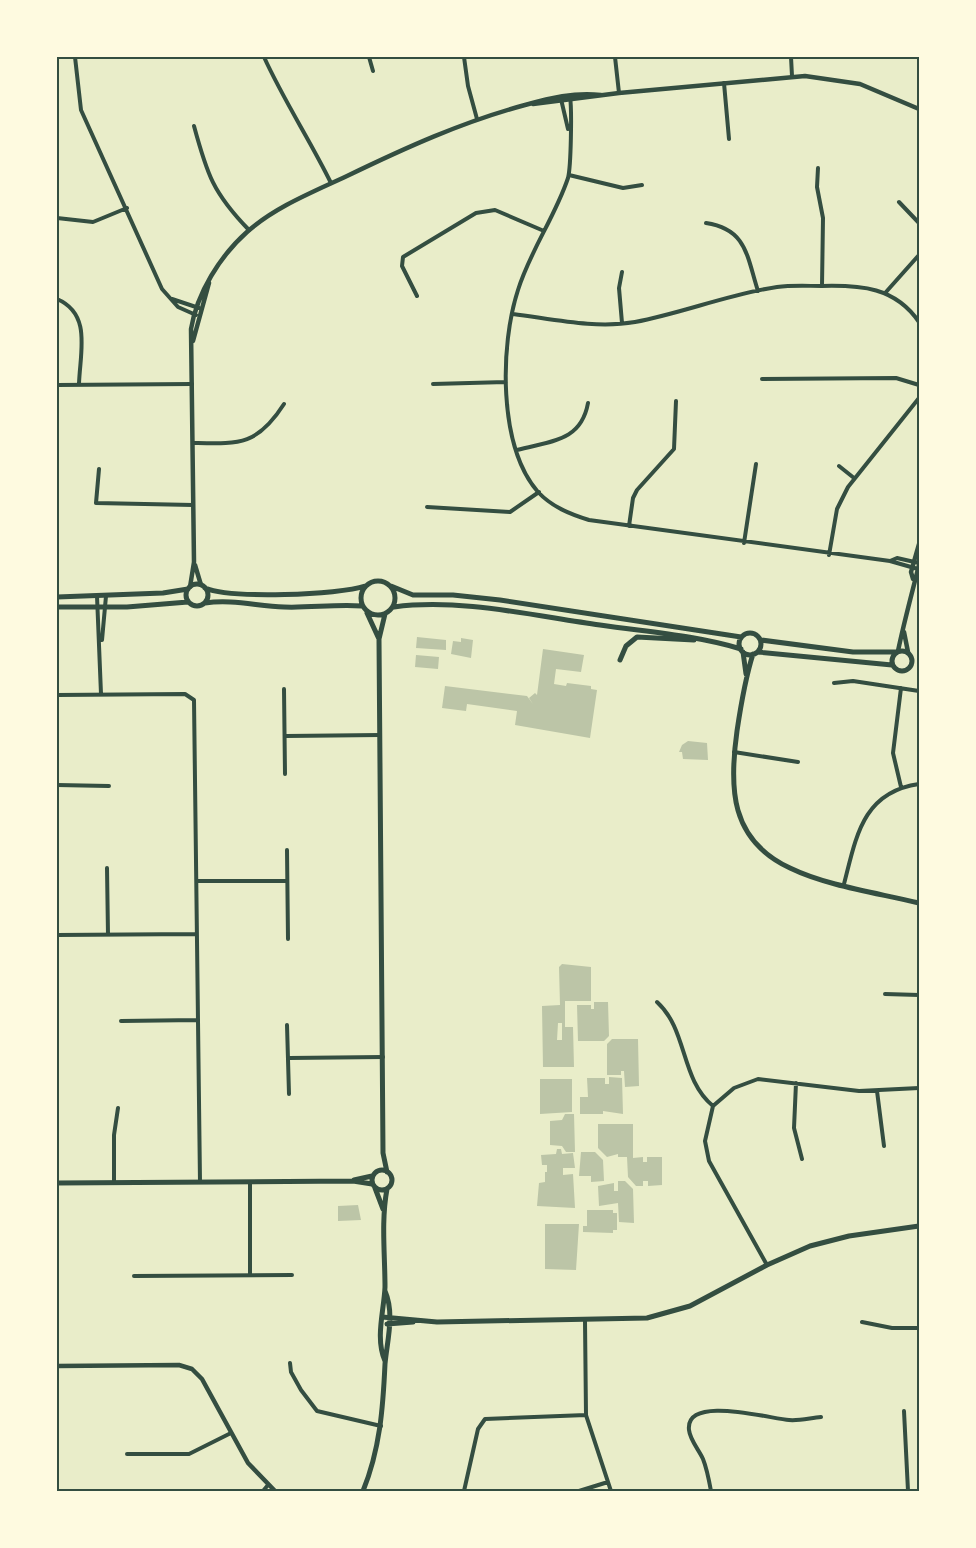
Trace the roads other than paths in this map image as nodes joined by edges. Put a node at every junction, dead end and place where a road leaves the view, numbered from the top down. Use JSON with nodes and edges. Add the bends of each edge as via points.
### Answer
{"nodes":[{"id":1,"x":75,"y":57,"type":"edge"},
{"id":2,"x":264,"y":57,"type":"edge"},
{"id":3,"x":369,"y":57,"type":"edge"},
{"id":4,"x":464,"y":57,"type":"edge"},
{"id":5,"x":615,"y":57,"type":"edge"},
{"id":6,"x":791,"y":57,"type":"edge"},
{"id":7,"x":373,"y":71,"type":"dead end"},
{"id":8,"x":792,"y":76,"type":"junction"},
{"id":9,"x":724,"y":82,"type":"junction"},
{"id":10,"x":619,"y":93,"type":"junction"},
{"id":11,"x":570,"y":98,"type":"junction"},
{"id":12,"x":561,"y":99,"type":"junction"},
{"id":13,"x":919,"y":109,"type":"edge"},
{"id":14,"x":477,"y":119,"type":"junction"},
{"id":15,"x":194,"y":126,"type":"dead end"},
{"id":16,"x":569,"y":133,"type":"junction"},
{"id":17,"x":729,"y":139,"type":"dead end"},
{"id":18,"x":818,"y":168,"type":"dead end"},
{"id":19,"x":569,"y":175,"type":"junction"},
{"id":20,"x":332,"y":183,"type":"junction"},
{"id":21,"x":642,"y":186,"type":"dead end"},
{"id":22,"x":899,"y":202,"type":"dead end"},
{"id":23,"x":127,"y":208,"type":"junction"},
{"id":24,"x":57,"y":218,"type":"edge"},
{"id":25,"x":706,"y":223,"type":"dead end"},
{"id":26,"x":919,"y":223,"type":"edge"},
{"id":27,"x":249,"y":230,"type":"junction"},
{"id":28,"x":544,"y":231,"type":"junction"},
{"id":29,"x":919,"y":255,"type":"edge"},
{"id":30,"x":622,"y":272,"type":"dead end"},
{"id":31,"x":210,"y":280,"type":"junction"},
{"id":32,"x":822,"y":286,"type":"junction"},
{"id":33,"x":758,"y":291,"type":"junction"},
{"id":34,"x":886,"y":293,"type":"junction"},
{"id":35,"x":417,"y":296,"type":"dead end"},
{"id":36,"x":169,"y":298,"type":"junction"},
{"id":37,"x":57,"y":299,"type":"edge"},
{"id":38,"x":196,"y":307,"type":"junction"},
{"id":39,"x":203,"y":309,"type":"junction"},
{"id":40,"x":194,"y":314,"type":"junction"},
{"id":41,"x":513,"y":314,"type":"junction"},
{"id":42,"x":200,"y":316,"type":"junction"},
{"id":43,"x":919,"y":322,"type":"edge"},
{"id":44,"x":622,"y":323,"type":"junction"},
{"id":45,"x":192,"y":344,"type":"junction"},
{"id":46,"x":762,"y":379,"type":"dead end"},
{"id":47,"x":506,"y":382,"type":"junction"},
{"id":48,"x":80,"y":384,"type":"junction"},
{"id":49,"x":192,"y":384,"type":"junction"},
{"id":50,"x":433,"y":384,"type":"dead end"},
{"id":51,"x":57,"y":385,"type":"edge"},
{"id":52,"x":919,"y":385,"type":"edge"},
{"id":53,"x":919,"y":398,"type":"edge"},
{"id":54,"x":676,"y":401,"type":"dead end"},
{"id":55,"x":588,"y":403,"type":"dead end"},
{"id":56,"x":284,"y":404,"type":"dead end"},
{"id":57,"x":193,"y":443,"type":"junction"},
{"id":58,"x":517,"y":450,"type":"junction"},
{"id":59,"x":756,"y":464,"type":"dead end"},
{"id":60,"x":838,"y":466,"type":"dead end"},
{"id":61,"x":99,"y":469,"type":"dead end"},
{"id":62,"x":854,"y":478,"type":"junction"},
{"id":63,"x":539,"y":492,"type":"junction"},
{"id":64,"x":193,"y":505,"type":"junction"},
{"id":65,"x":427,"y":507,"type":"dead end"},
{"id":66,"x":629,"y":526,"type":"junction"},
{"id":67,"x":744,"y":543,"type":"junction"},
{"id":68,"x":919,"y":544,"type":"edge"},
{"id":69,"x":829,"y":555,"type":"junction"},
{"id":70,"x":890,"y":561,"type":"junction"},
{"id":71,"x":913,"y":561,"type":"junction"},
{"id":72,"x":194,"y":562,"type":"junction"},
{"id":73,"x":919,"y":566,"type":"edge"},
{"id":74,"x":911,"y":568,"type":"junction"},
{"id":75,"x":913,"y":579,"type":"junction"},
{"id":76,"x":203,"y":586,"type":"junction"},
{"id":77,"x":365,"y":586,"type":"junction"},
{"id":78,"x":391,"y":586,"type":"junction"},
{"id":79,"x":189,"y":588,"type":"junction"},
{"id":80,"x":97,"y":596,"type":"junction"},
{"id":81,"x":106,"y":596,"type":"junction"},
{"id":82,"x":57,"y":597,"type":"edge"},
{"id":83,"x":188,"y":602,"type":"junction"},
{"id":84,"x":205,"y":603,"type":"junction"},
{"id":85,"x":57,"y":607,"type":"edge"},
{"id":86,"x":97,"y":607,"type":"junction"},
{"id":87,"x":106,"y":607,"type":"junction"},
{"id":88,"x":394,"y":607,"type":"junction"},
{"id":89,"x":364,"y":608,"type":"junction"},
{"id":90,"x":385,"y":615,"type":"junction"},
{"id":91,"x":904,"y":632,"type":"junction"},
{"id":92,"x":741,"y":637,"type":"junction"},
{"id":93,"x":379,"y":639,"type":"junction"},
{"id":94,"x":698,"y":639,"type":"junction"},
{"id":95,"x":760,"y":640,"type":"junction"},
{"id":96,"x":101,"y":644,"type":"junction"},
{"id":97,"x":742,"y":651,"type":"junction"},
{"id":98,"x":897,"y":651,"type":"junction"},
{"id":99,"x":756,"y":653,"type":"junction"},
{"id":100,"x":909,"y":654,"type":"junction"},
{"id":101,"x":919,"y":659,"type":"edge"},
{"id":102,"x":620,"y":660,"type":"dead end"},
{"id":103,"x":892,"y":665,"type":"junction"},
{"id":104,"x":909,"y":668,"type":"junction"},
{"id":105,"x":919,"y":668,"type":"edge"},
{"id":106,"x":746,"y":675,"type":"junction"},
{"id":107,"x":834,"y":683,"type":"dead end"},
{"id":108,"x":901,"y":688,"type":"junction"},
{"id":109,"x":284,"y":689,"type":"dead end"},
{"id":110,"x":919,"y":691,"type":"edge"},
{"id":111,"x":101,"y":694,"type":"junction"},
{"id":112,"x":57,"y":695,"type":"edge"},
{"id":113,"x":380,"y":735,"type":"junction"},
{"id":114,"x":286,"y":736,"type":"junction"},
{"id":115,"x":734,"y":752,"type":"junction"},
{"id":116,"x":798,"y":762,"type":"dead end"},
{"id":117,"x":285,"y":774,"type":"dead end"},
{"id":118,"x":919,"y":784,"type":"edge"},
{"id":119,"x":57,"y":785,"type":"edge"},
{"id":120,"x":109,"y":786,"type":"dead end"},
{"id":121,"x":901,"y":788,"type":"junction"},
{"id":122,"x":287,"y":850,"type":"dead end"},
{"id":123,"x":107,"y":868,"type":"dead end"},
{"id":124,"x":197,"y":881,"type":"junction"},
{"id":125,"x":286,"y":881,"type":"junction"},
{"id":126,"x":844,"y":884,"type":"junction"},
{"id":127,"x":919,"y":903,"type":"edge"},
{"id":128,"x":197,"y":934,"type":"junction"},
{"id":129,"x":57,"y":935,"type":"edge"},
{"id":130,"x":108,"y":935,"type":"junction"},
{"id":131,"x":288,"y":939,"type":"dead end"},
{"id":132,"x":885,"y":994,"type":"dead end"},
{"id":133,"x":919,"y":995,"type":"edge"},
{"id":134,"x":657,"y":1002,"type":"dead end"},
{"id":135,"x":198,"y":1020,"type":"junction"},
{"id":136,"x":121,"y":1022,"type":"dead end"},
{"id":137,"x":287,"y":1025,"type":"dead end"},
{"id":138,"x":383,"y":1057,"type":"junction"},
{"id":139,"x":289,"y":1058,"type":"junction"},
{"id":140,"x":796,"y":1083,"type":"junction"},
{"id":141,"x":919,"y":1088,"type":"edge"},
{"id":142,"x":877,"y":1091,"type":"junction"},
{"id":143,"x":289,"y":1094,"type":"dead end"},
{"id":144,"x":713,"y":1106,"type":"junction"},
{"id":145,"x":118,"y":1108,"type":"dead end"},
{"id":146,"x":884,"y":1146,"type":"dead end"},
{"id":147,"x":383,"y":1153,"type":"junction"},
{"id":148,"x":802,"y":1159,"type":"dead end"},
{"id":149,"x":387,"y":1172,"type":"junction"},
{"id":150,"x":374,"y":1174,"type":"junction"},
{"id":151,"x":353,"y":1181,"type":"junction"},
{"id":152,"x":200,"y":1182,"type":"junction"},
{"id":153,"x":250,"y":1182,"type":"junction"},
{"id":154,"x":114,"y":1183,"type":"junction"},
{"id":155,"x":57,"y":1184,"type":"edge"},
{"id":156,"x":374,"y":1186,"type":"junction"},
{"id":157,"x":387,"y":1189,"type":"junction"},
{"id":158,"x":383,"y":1211,"type":"junction"},
{"id":159,"x":919,"y":1226,"type":"edge"},
{"id":160,"x":767,"y":1265,"type":"junction"},
{"id":161,"x":250,"y":1275,"type":"junction"},
{"id":162,"x":292,"y":1275,"type":"dead end"},
{"id":163,"x":134,"y":1276,"type":"dead end"},
{"id":164,"x":385,"y":1291,"type":"junction"},
{"id":165,"x":382,"y":1321,"type":"junction"},
{"id":166,"x":389,"y":1321,"type":"junction"},
{"id":167,"x":585,"y":1321,"type":"junction"},
{"id":168,"x":862,"y":1322,"type":"dead end"},
{"id":169,"x":919,"y":1328,"type":"edge"},
{"id":170,"x":385,"y":1361,"type":"junction"},
{"id":171,"x":290,"y":1363,"type":"dead end"},
{"id":172,"x":57,"y":1366,"type":"edge"},
{"id":173,"x":904,"y":1410,"type":"dead end"},
{"id":174,"x":586,"y":1415,"type":"junction"},
{"id":175,"x":821,"y":1417,"type":"dead end"},
{"id":176,"x":381,"y":1426,"type":"junction"},
{"id":177,"x":231,"y":1433,"type":"junction"},
{"id":178,"x":127,"y":1454,"type":"dead end"},
{"id":179,"x":608,"y":1482,"type":"junction"},
{"id":180,"x":268,"y":1485,"type":"junction"},
{"id":181,"x":263,"y":1491,"type":"edge"},
{"id":182,"x":275,"y":1491,"type":"edge"},
{"id":183,"x":363,"y":1491,"type":"edge"},
{"id":184,"x":464,"y":1491,"type":"edge"},
{"id":185,"x":579,"y":1491,"type":"edge"},
{"id":186,"x":611,"y":1491,"type":"edge"},
{"id":187,"x":711,"y":1491,"type":"edge"},
{"id":188,"x":908,"y":1491,"type":"edge"}],
"edges":[{"from":1,"to":23,"type":"street","via":[[81,110]]},
{"from":2,"to":20,"type":"street","via":[[283,99]]},
{"from":3,"to":7,"type":"street"},
{"from":4,"to":14,"type":"street"},
{"from":5,"to":10,"type":"street"},
{"from":6,"to":8,"type":"street"},
{"from":8,"to":9,"type":"street"},
{"from":8,"to":13,"type":"street","via":[[860,84]]},
{"from":9,"to":10,"type":"street"},
{"from":9,"to":17,"type":"street"},
{"from":10,"to":11,"type":"street"},
{"from":11,"to":12,"type":"street"},
{"from":11,"to":16,"type":"street"},
{"from":12,"to":14,"type":"street"},
{"from":12,"to":16,"type":"street"},
{"from":14,"to":20,"type":"street"},
{"from":15,"to":27,"type":"street","via":[[215,192]]},
{"from":16,"to":19,"type":"street"},
{"from":18,"to":32,"type":"street","via":[[823,218]]},
{"from":19,"to":21,"type":"street","via":[[623,188]]},
{"from":19,"to":28,"type":"street"},
{"from":20,"to":27,"type":"street","via":[[276,211]]},
{"from":22,"to":26,"type":"street"},
{"from":23,"to":24,"type":"street","via":[[93,222]]},
{"from":23,"to":36,"type":"street"},
{"from":25,"to":33,"type":"street","via":[[727,228],[740,239]]},
{"from":27,"to":31,"type":"street"},
{"from":28,"to":35,"type":"street","via":[[495,210],[476,213],[403,257],[402,266]]},
{"from":28,"to":41,"type":"street","via":[[521,280]]},
{"from":29,"to":34,"type":"street"},
{"from":30,"to":44,"type":"street"},
{"from":31,"to":38,"type":"street"},
{"from":31,"to":39,"type":"street"},
{"from":32,"to":33,"type":"street"},
{"from":32,"to":34,"type":"street","via":[[866,286]]},
{"from":33,"to":44,"type":"street"},
{"from":34,"to":43,"type":"street"},
{"from":36,"to":38,"type":"street"},
{"from":36,"to":40,"type":"street"},
{"from":37,"to":48,"type":"street","via":[[78,315],[82,330]]},
{"from":38,"to":39,"type":"street"},
{"from":38,"to":40,"type":"street"},
{"from":39,"to":42,"type":"street"},
{"from":40,"to":42,"type":"street"},
{"from":40,"to":45,"type":"street"},
{"from":41,"to":44,"type":"street","via":[[588,324]]},
{"from":41,"to":47,"type":"street"},
{"from":42,"to":45,"type":"street"},
{"from":45,"to":49,"type":"street"},
{"from":46,"to":52,"type":"street","via":[[896,378]]},
{"from":47,"to":50,"type":"street"},
{"from":47,"to":58,"type":"street","via":[[507,410]]},
{"from":48,"to":49,"type":"street"},
{"from":48,"to":51,"type":"street"},
{"from":49,"to":57,"type":"street"},
{"from":53,"to":62,"type":"street"},
{"from":54,"to":66,"type":"street","via":[[674,449],[637,490]]},
{"from":55,"to":58,"type":"street","via":[[585,419],[577,430]]},
{"from":56,"to":57,"type":"street","via":[[267,427],[245,442]]},
{"from":57,"to":64,"type":"street"},
{"from":58,"to":63,"type":"street"},
{"from":59,"to":67,"type":"street"},
{"from":60,"to":62,"type":"street"},
{"from":61,"to":64,"type":"street","via":[[96,503]]},
{"from":62,"to":69,"type":"street","via":[[837,509]]},
{"from":63,"to":65,"type":"street","via":[[510,512]]},
{"from":63,"to":66,"type":"street","via":[[570,514]]},
{"from":64,"to":72,"type":"street"},
{"from":66,"to":67,"type":"street"},
{"from":67,"to":69,"type":"street"},
{"from":68,"to":71,"type":"street"},
{"from":69,"to":70,"type":"street"},
{"from":70,"to":71,"type":"street"},
{"from":70,"to":74,"type":"street"},
{"from":71,"to":73,"type":"street"},
{"from":71,"to":74,"type":"street"},
{"from":72,"to":76,"type":"street"},
{"from":72,"to":79,"type":"street"},
{"from":73,"to":74,"type":"street"},
{"from":73,"to":75,"type":"street"},
{"from":74,"to":75,"type":"street"},
{"from":75,"to":91,"type":"street"},
{"from":76,"to":77,"type":"main road","via":[[231,593],[334,593]]},
{"from":76,"to":79,"type":"main road"},
{"from":76,"to":84,"type":"main road","via":[[208,597]]},
{"from":77,"to":78,"type":"main road","via":[[381,581]]},
{"from":77,"to":89,"type":"main road","via":[[361,596]]},
{"from":78,"to":88,"type":"main road","via":[[396,596]]},
{"from":78,"to":92,"type":"main road","via":[[413,595],[500,600]]},
{"from":79,"to":81,"type":"main road"},
{"from":79,"to":83,"type":"main road"},
{"from":80,"to":81,"type":"main road"},
{"from":80,"to":82,"type":"main road"},
{"from":80,"to":86,"type":"street"},
{"from":81,"to":87,"type":"street"},
{"from":83,"to":84,"type":"main road","via":[[196,606]]},
{"from":83,"to":87,"type":"main road"},
{"from":84,"to":89,"type":"main road","via":[[236,601],[286,607],[342,604]]},
{"from":85,"to":86,"type":"main road"},
{"from":86,"to":87,"type":"main road"},
{"from":86,"to":96,"type":"street"},
{"from":87,"to":96,"type":"street"},
{"from":88,"to":90,"type":"main road"},
{"from":88,"to":94,"type":"main road","via":[[475,607]]},
{"from":89,"to":90,"type":"main road","via":[[375,615]]},
{"from":89,"to":93,"type":"main road"},
{"from":90,"to":93,"type":"main road"},
{"from":91,"to":98,"type":"street"},
{"from":91,"to":100,"type":"street"},
{"from":92,"to":95,"type":"main road","via":[[750,633]]},
{"from":92,"to":97,"type":"main road"},
{"from":93,"to":113,"type":"main road"},
{"from":94,"to":97,"type":"main road"},
{"from":94,"to":102,"type":"main road","via":[[687,642],[637,637],[626,646]]},
{"from":95,"to":98,"type":"main road","via":[[862,652]]},
{"from":95,"to":99,"type":"main road"},
{"from":96,"to":111,"type":"street"},
{"from":97,"to":99,"type":"main road"},
{"from":97,"to":106,"type":"main road"},
{"from":98,"to":100,"type":"main road"},
{"from":98,"to":103,"type":"main road"},
{"from":99,"to":103,"type":"main road"},
{"from":99,"to":106,"type":"main road"},
{"from":100,"to":101,"type":"main road"},
{"from":100,"to":104,"type":"main road"},
{"from":103,"to":104,"type":"main road","via":[[900,671]]},
{"from":104,"to":105,"type":"main road"},
{"from":106,"to":115,"type":"main road"},
{"from":107,"to":108,"type":"street","via":[[852,681]]},
{"from":108,"to":110,"type":"street"},
{"from":108,"to":121,"type":"street","via":[[893,753]]},
{"from":109,"to":114,"type":"street"},
{"from":111,"to":112,"type":"street"},
{"from":111,"to":124,"type":"street","via":[[185,694],[194,700]]},
{"from":113,"to":114,"type":"street"},
{"from":113,"to":138,"type":"main road"},
{"from":114,"to":117,"type":"street"},
{"from":115,"to":116,"type":"street"},
{"from":115,"to":126,"type":"main road","via":[[733,795],[743,824],[757,844],[792,869]]},
{"from":118,"to":121,"type":"street"},
{"from":119,"to":120,"type":"street"},
{"from":121,"to":126,"type":"street","via":[[878,801],[862,822]]},
{"from":122,"to":125,"type":"street"},
{"from":123,"to":130,"type":"street"},
{"from":124,"to":125,"type":"street"},
{"from":124,"to":128,"type":"street"},
{"from":125,"to":131,"type":"street"},
{"from":126,"to":127,"type":"main road"},
{"from":128,"to":130,"type":"street"},
{"from":128,"to":135,"type":"street"},
{"from":129,"to":130,"type":"street"},
{"from":132,"to":133,"type":"street"},
{"from":134,"to":144,"type":"street","via":[[669,1015],[697,1090]]},
{"from":135,"to":136,"type":"street"},
{"from":135,"to":152,"type":"street"},
{"from":137,"to":139,"type":"street"},
{"from":138,"to":139,"type":"street"},
{"from":138,"to":147,"type":"main road"},
{"from":139,"to":143,"type":"street"},
{"from":140,"to":142,"type":"street"},
{"from":140,"to":144,"type":"street","via":[[750,1081],[727,1092]]},
{"from":140,"to":148,"type":"street","via":[[794,1128]]},
{"from":141,"to":142,"type":"street"},
{"from":142,"to":146,"type":"street"},
{"from":144,"to":160,"type":"street","via":[[705,1141],[709,1161]]},
{"from":145,"to":154,"type":"street"},
{"from":147,"to":149,"type":"main road"},
{"from":147,"to":150,"type":"main road"},
{"from":149,"to":150,"type":"main road"},
{"from":149,"to":157,"type":"main road","via":[[392,1181]]},
{"from":150,"to":151,"type":"main road"},
{"from":150,"to":156,"type":"main road"},
{"from":151,"to":153,"type":"main road"},
{"from":151,"to":156,"type":"main road"},
{"from":152,"to":153,"type":"main road"},
{"from":152,"to":154,"type":"main road"},
{"from":153,"to":161,"type":"street"},
{"from":154,"to":155,"type":"main road"},
{"from":156,"to":157,"type":"main road"},
{"from":156,"to":158,"type":"main road"},
{"from":157,"to":158,"type":"main road"},
{"from":158,"to":164,"type":"main road"},
{"from":159,"to":160,"type":"main road","via":[[838,1238]]},
{"from":160,"to":167,"type":"main road","via":[[710,1297],[668,1313]]},
{"from":161,"to":162,"type":"street"},
{"from":161,"to":163,"type":"street"},
{"from":164,"to":165,"type":"main road"},
{"from":164,"to":166,"type":"main road"},
{"from":165,"to":166,"type":"main road"},
{"from":165,"to":170,"type":"main road"},
{"from":166,"to":167,"type":"main road"},
{"from":166,"to":170,"type":"main road"},
{"from":167,"to":174,"type":"street"},
{"from":168,"to":169,"type":"street"},
{"from":170,"to":176,"type":"main road"},
{"from":171,"to":176,"type":"street","via":[[301,1390],[317,1410]]},
{"from":172,"to":177,"type":"street","via":[[186,1366],[202,1378]]},
{"from":173,"to":188,"type":"street"},
{"from":174,"to":179,"type":"street"},
{"from":174,"to":184,"type":"street","via":[[485,1419],[478,1429]]},
{"from":175,"to":187,"type":"street","via":[[789,1420],[736,1410],[693,1417],[689,1433],[704,1461]]},
{"from":176,"to":183,"type":"main road"},
{"from":177,"to":178,"type":"street","via":[[189,1454]]},
{"from":177,"to":180,"type":"street","via":[[248,1463]]},
{"from":179,"to":185,"type":"street"},
{"from":179,"to":186,"type":"street"},
{"from":180,"to":181,"type":"street"},
{"from":180,"to":182,"type":"street"}]}
